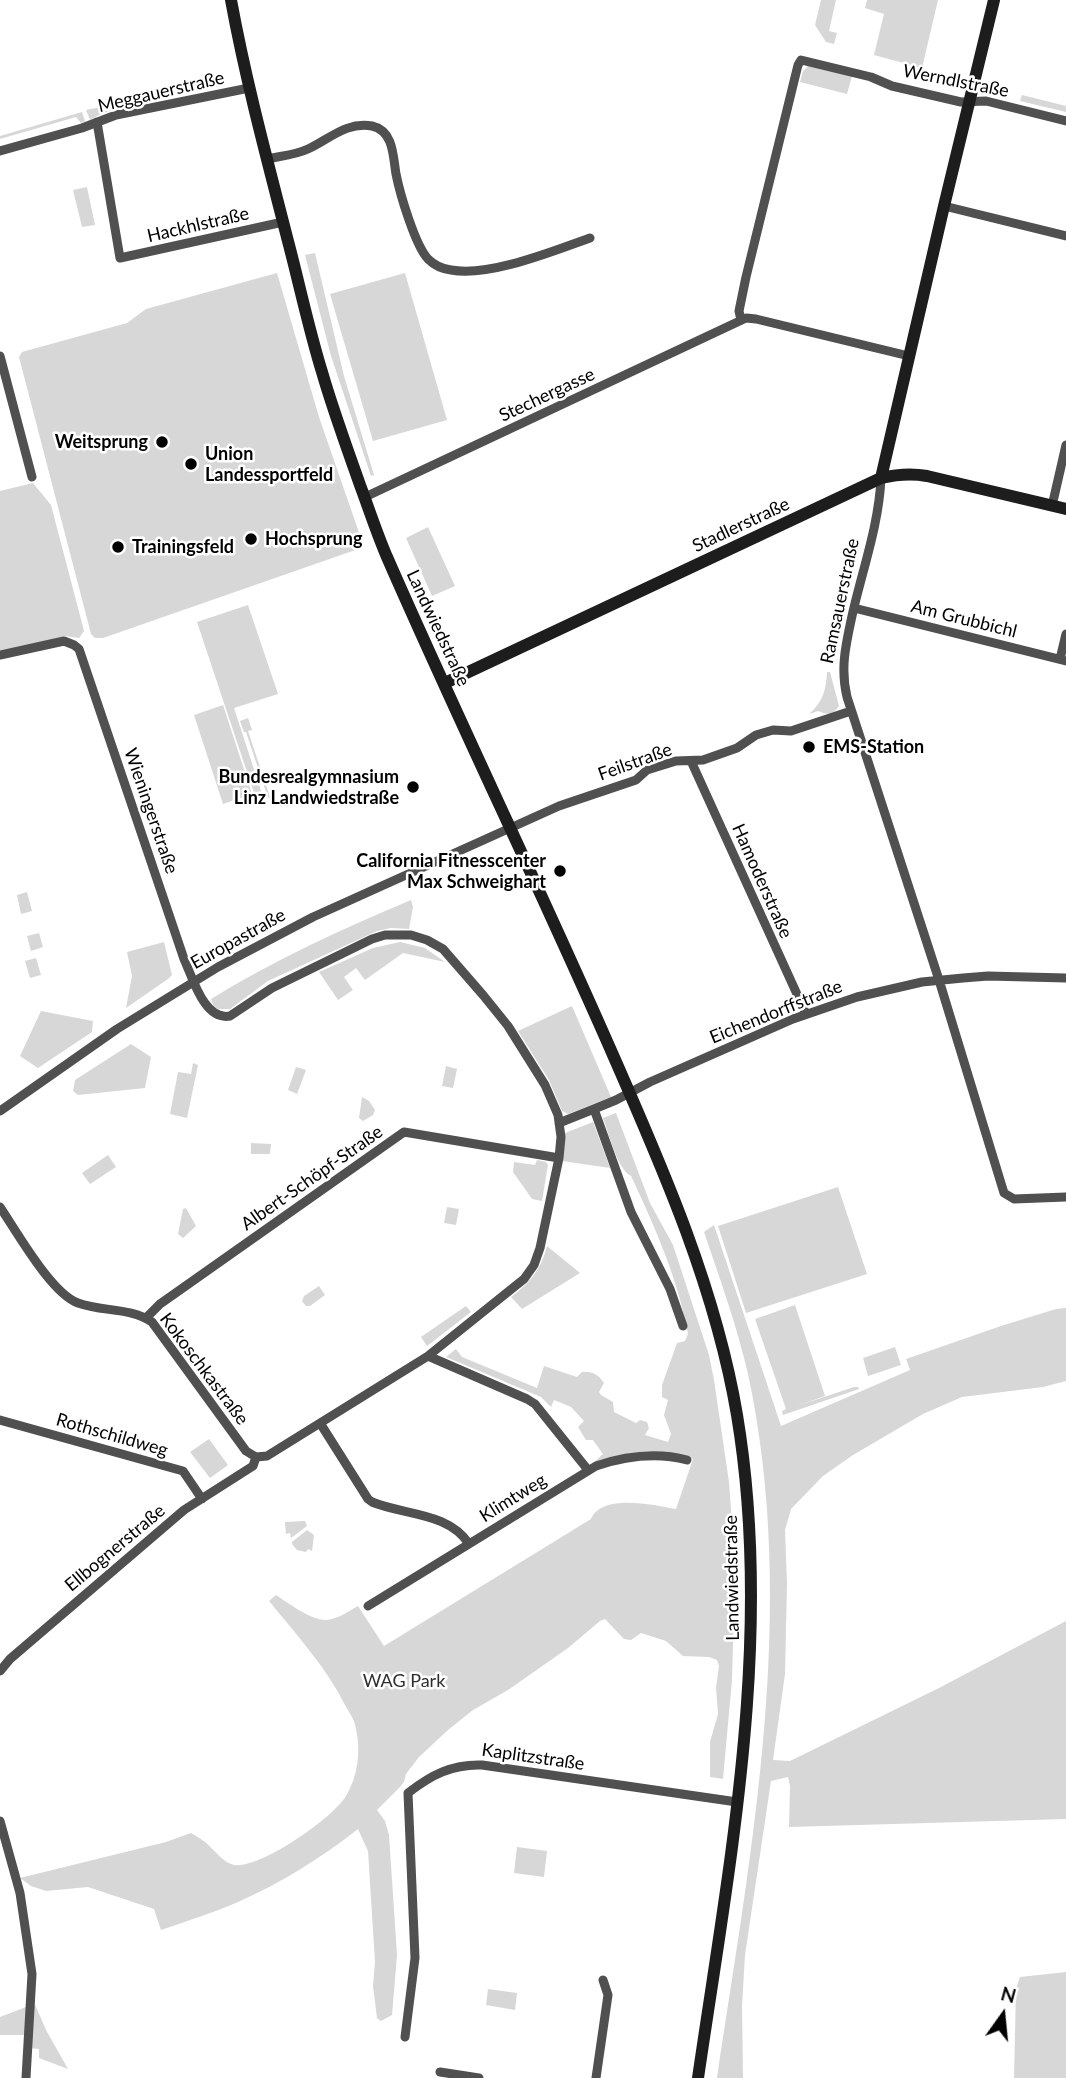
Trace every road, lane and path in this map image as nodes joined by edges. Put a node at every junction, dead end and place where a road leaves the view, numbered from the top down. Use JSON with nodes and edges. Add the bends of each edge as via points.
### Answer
{"nodes":[{"id":1,"x":231,"y":0,"type":"edge"},
{"id":2,"x":994,"y":0,"type":"edge"},
{"id":3,"x":249,"y":88,"type":"junction"},
{"id":4,"x":970,"y":102,"type":"junction"},
{"id":5,"x":1066,"y":121,"type":"edge"},
{"id":6,"x":97,"y":122,"type":"junction"},
{"id":7,"x":0,"y":151,"type":"edge"},
{"id":8,"x":267,"y":159,"type":"junction"},
{"id":9,"x":944,"y":206,"type":"junction"},
{"id":10,"x":283,"y":222,"type":"junction"},
{"id":11,"x":1066,"y":236,"type":"edge"},
{"id":12,"x":590,"y":238,"type":"dead end"},
{"id":13,"x":741,"y":320,"type":"junction"},
{"id":14,"x":909,"y":356,"type":"junction"},
{"id":15,"x":1,"y":361,"type":"edge"},
{"id":16,"x":1066,"y":445,"type":"edge"},
{"id":17,"x":32,"y":477,"type":"dead end"},
{"id":18,"x":881,"y":478,"type":"junction"},
{"id":19,"x":365,"y":497,"type":"junction"},
{"id":20,"x":1052,"y":506,"type":"junction"},
{"id":21,"x":1066,"y":509,"type":"edge"},
{"id":22,"x":854,"y":608,"type":"junction"},
{"id":23,"x":1066,"y":634,"type":"edge"},
{"id":24,"x":0,"y":656,"type":"edge"},
{"id":25,"x":1063,"y":660,"type":"edge"},
{"id":26,"x":444,"y":683,"type":"junction"},
{"id":27,"x":851,"y":711,"type":"junction"},
{"id":28,"x":691,"y":761,"type":"junction"},
{"id":29,"x":510,"y":828,"type":"junction"},
{"id":30,"x":1066,"y":978,"type":"edge"},
{"id":31,"x":939,"y":980,"type":"junction"},
{"id":32,"x":194,"y":982,"type":"junction"},
{"id":33,"x":806,"y":1014,"type":"junction"},
{"id":34,"x":630,"y":1093,"type":"junction"},
{"id":35,"x":594,"y":1109,"type":"junction"},
{"id":36,"x":0,"y":1111,"type":"edge"},
{"id":37,"x":559,"y":1123,"type":"junction"},
{"id":38,"x":558,"y":1158,"type":"junction"},
{"id":39,"x":1066,"y":1197,"type":"edge"},
{"id":40,"x":0,"y":1207,"type":"edge"},
{"id":41,"x":146,"y":1318,"type":"junction"},
{"id":42,"x":683,"y":1326,"type":"dead end"},
{"id":43,"x":428,"y":1356,"type":"junction"},
{"id":44,"x":0,"y":1420,"type":"edge"},
{"id":45,"x":320,"y":1423,"type":"junction"},
{"id":46,"x":256,"y":1457,"type":"junction"},
{"id":47,"x":687,"y":1460,"type":"dead end"},
{"id":48,"x":588,"y":1470,"type":"junction"},
{"id":49,"x":202,"y":1499,"type":"junction"},
{"id":50,"x":469,"y":1544,"type":"junction"},
{"id":51,"x":368,"y":1605,"type":"dead end"},
{"id":52,"x":0,"y":1671,"type":"edge"},
{"id":53,"x":737,"y":1802,"type":"junction"},
{"id":54,"x":0,"y":1821,"type":"edge"},
{"id":55,"x":603,"y":1980,"type":"dead end"},
{"id":56,"x":405,"y":2038,"type":"dead end"},
{"id":57,"x":440,"y":2072,"type":"dead end"},
{"id":58,"x":26,"y":2078,"type":"edge"},
{"id":59,"x":480,"y":2078,"type":"edge"},
{"id":60,"x":596,"y":2078,"type":"edge"},
{"id":61,"x":698,"y":2078,"type":"edge"}],
"edges":[{"from":1,"to":3,"type":"main road","name":"Landwiedstraße"},
{"from":2,"to":4,"type":"main road","name":"Ramsauerstraße"},
{"from":3,"to":6,"type":"street","name":"Meggauerstraße"},
{"from":3,"to":8,"type":"main road","name":"Landwiedstraße"},
{"from":4,"to":5,"type":"street","name":"Werndlstraße","via":[[986,101]]},
{"from":4,"to":9,"type":"main road","name":"Ramsauerstraße"},
{"from":4,"to":13,"type":"street","name":"Werndlstraße","via":[[801,61],[746,277]]},
{"from":6,"to":7,"type":"street","name":"Meggauerstraße"},
{"from":6,"to":10,"type":"street","name":"Hackhlstraße","via":[[120,258]]},
{"from":8,"to":10,"type":"main road","name":"Landwiedstraße"},
{"from":8,"to":12,"type":"street","via":[[305,150],[344,130],[366,125],[379,129],[391,144],[398,183],[422,250],[430,261],[452,270],[484,269]]},
{"from":9,"to":11,"type":"street"},
{"from":9,"to":14,"type":"main road","name":"Ramsauerstraße"},
{"from":10,"to":19,"type":"main road","name":"Landwiedstraße","via":[[322,372]]},
{"from":13,"to":14,"type":"street","via":[[756,319]]},
{"from":13,"to":19,"type":"street","name":"Stechergasse"},
{"from":14,"to":18,"type":"main road","name":"Ramsauerstraße"},
{"from":15,"to":17,"type":"street"},
{"from":16,"to":20,"type":"street"},
{"from":18,"to":20,"type":"main road","name":"Stadlerstraße","via":[[916,474]]},
{"from":18,"to":22,"type":"street","name":"Ramsauerstraße"},
{"from":18,"to":26,"type":"main road","name":"Stadlerstraße"},
{"from":19,"to":26,"type":"main road","name":"Landwiedstraße"},
{"from":20,"to":21,"type":"main road","name":"Stadlerstraße"},
{"from":22,"to":25,"type":"street","name":"Am Grubbichl"},
{"from":22,"to":27,"type":"street","name":"Ramsauerstraße","via":[[842,671]]},
{"from":23,"to":25,"type":"street"},
{"from":24,"to":32,"type":"street","name":"Wieningerstraße","via":[[64,641],[79,649]]},
{"from":26,"to":29,"type":"main road","name":"Landwiedstraße"},
{"from":27,"to":28,"type":"street","name":"Feilstraße","via":[[791,731],[756,735],[737,748]]},
{"from":27,"to":31,"type":"street","name":"Ramsauerstraße"},
{"from":28,"to":29,"type":"street","name":"Feilstraße","via":[[647,771],[636,780]]},
{"from":28,"to":33,"type":"street","name":"Hamoderstraße"},
{"from":29,"to":32,"type":"street","name":"Europastraße","via":[[287,929]]},
{"from":29,"to":34,"type":"main road","name":"Landwiedstraße"},
{"from":30,"to":31,"type":"street","name":"Eichendorffstraße"},
{"from":31,"to":33,"type":"street","name":"Eichendorffstraße","via":[[857,997]]},
{"from":31,"to":39,"type":"street","name":"Ramsauerstraße","via":[[1004,1193],[1022,1199]]},
{"from":32,"to":36,"type":"street","name":"Europastraße"},
{"from":32,"to":37,"type":"street","via":[[208,1010],[225,1017],[291,978],[372,939],[399,933],[427,940],[443,949],[508,1026],[551,1095]]},
{"from":33,"to":34,"type":"street","name":"Eichendorffstraße"},
{"from":34,"to":35,"type":"street"},
{"from":34,"to":53,"type":"main road","name":"Landwiedstraße","via":[[702,1276],[740,1432],[749,1504],[752,1604],[749,1695]]},
{"from":35,"to":37,"type":"street"},
{"from":35,"to":42,"type":"street","via":[[631,1212],[670,1289]]},
{"from":37,"to":38,"type":"street"},
{"from":38,"to":41,"type":"street","name":"Albert-Schöpf-Straße","via":[[404,1132]]},
{"from":38,"to":43,"type":"street","via":[[540,1248],[529,1273]]},
{"from":40,"to":41,"type":"street","name":"Kokoschkastraße","via":[[60,1292],[78,1303]]},
{"from":41,"to":46,"type":"street","name":"Kokoschkastraße","via":[[158,1328],[246,1451]]},
{"from":43,"to":45,"type":"street"},
{"from":43,"to":48,"type":"street","via":[[536,1404]]},
{"from":44,"to":49,"type":"street","name":"Rothschildweg","via":[[183,1471]]},
{"from":45,"to":46,"type":"street","via":[[267,1456]]},
{"from":45,"to":50,"type":"street","via":[[368,1499],[442,1522]]},
{"from":46,"to":49,"type":"street","name":"Ellbognerstraße","via":[[253,1466]]},
{"from":47,"to":48,"type":"street","name":"Klimtweg","via":[[634,1456]]},
{"from":48,"to":50,"type":"street","name":"Klimtweg"},
{"from":49,"to":52,"type":"street","name":"Ellbognerstraße"},
{"from":50,"to":51,"type":"street","name":"Klimtweg"},
{"from":53,"to":56,"type":"street","name":"Kaplitzstraße","via":[[482,1765],[444,1769],[423,1781],[408,1793],[415,1958]]},
{"from":53,"to":61,"type":"main road","name":"Landwiedstraße"},
{"from":54,"to":58,"type":"street","via":[[20,1893],[32,1974]]},
{"from":55,"to":60,"type":"street","via":[[608,1995]]},
{"from":57,"to":59,"type":"street"}]}
